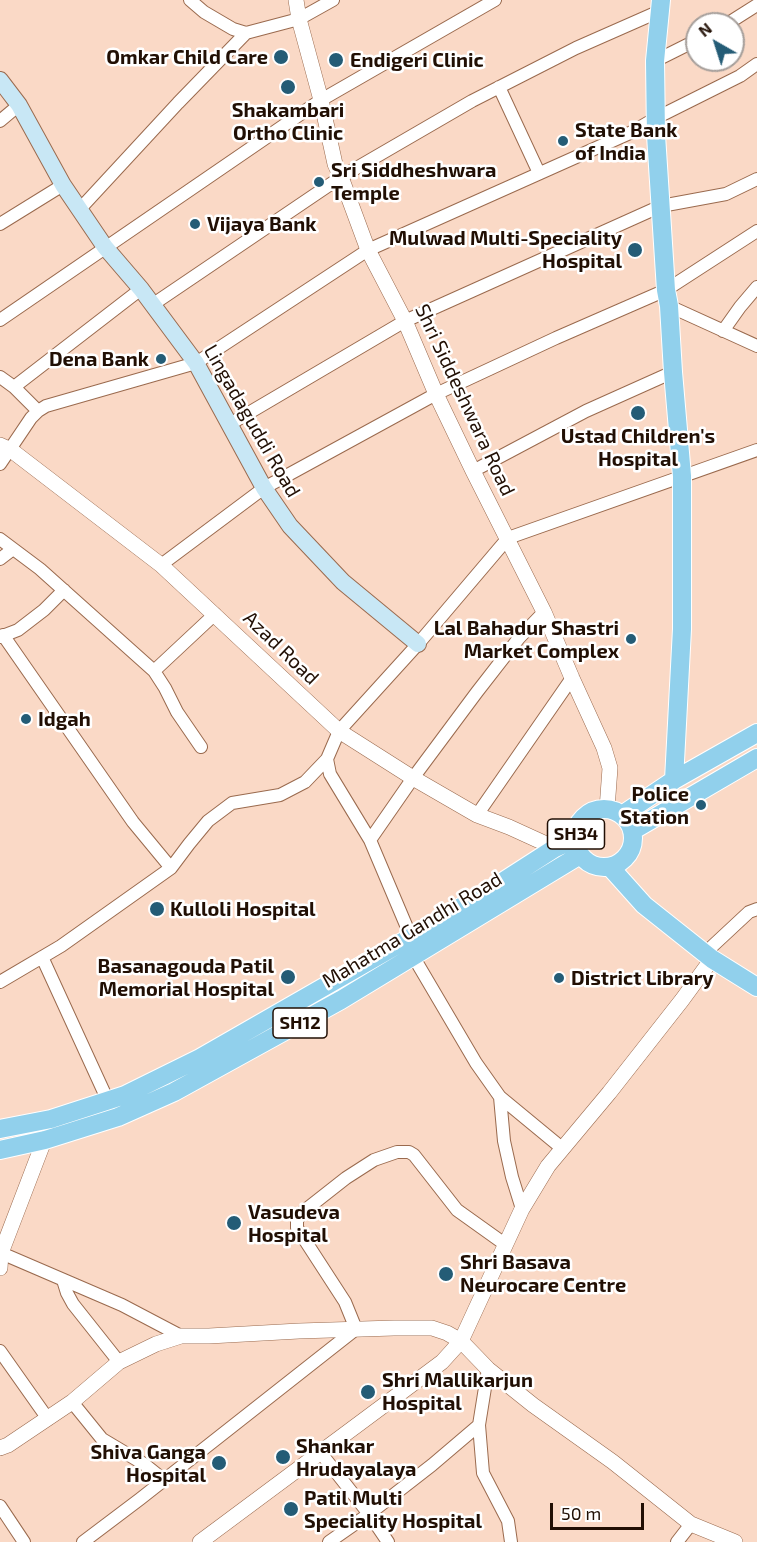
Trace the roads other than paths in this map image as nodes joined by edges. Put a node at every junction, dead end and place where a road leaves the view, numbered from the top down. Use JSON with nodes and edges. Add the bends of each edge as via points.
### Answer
{"nodes":[{"id":1,"x":190,"y":0,"type":"edge"},
{"id":2,"x":296,"y":0,"type":"edge"},
{"id":3,"x":333,"y":0,"type":"edge"},
{"id":4,"x":495,"y":0,"type":"edge"},
{"id":5,"x":661,"y":6,"type":"edge"},
{"id":6,"x":299,"y":19,"type":"junction"},
{"id":7,"x":246,"y":33,"type":"junction"},
{"id":8,"x":685,"y":46,"type":"edge"},
{"id":9,"x":655,"y":61,"type":"junction"},
{"id":10,"x":757,"y":64,"type":"edge"},
{"id":11,"x":0,"y":80,"type":"edge"},
{"id":12,"x":499,"y":87,"type":"junction"},
{"id":13,"x":321,"y":100,"type":"junction"},
{"id":14,"x":19,"y":105,"type":"junction"},
{"id":15,"x":656,"y":118,"type":"junction"},
{"id":16,"x":0,"y":121,"type":"edge"},
{"id":17,"x":539,"y":173,"type":"junction"},
{"id":18,"x":341,"y":177,"type":"junction"},
{"id":19,"x":757,"y":179,"type":"edge"},
{"id":20,"x":63,"y":185,"type":"junction"},
{"id":21,"x":661,"y":206,"type":"junction"},
{"id":22,"x":79,"y":210,"type":"junction"},
{"id":23,"x":0,"y":224,"type":"edge"},
{"id":24,"x":757,"y":231,"type":"edge"},
{"id":25,"x":105,"y":247,"type":"junction"},
{"id":26,"x":368,"y":250,"type":"junction"},
{"id":27,"x":757,"y":287,"type":"edge"},
{"id":28,"x":141,"y":289,"type":"junction"},
{"id":29,"x":668,"y":298,"type":"junction"},
{"id":30,"x":152,"y":304,"type":"junction"},
{"id":31,"x":0,"y":320,"type":"edge"},
{"id":32,"x":405,"y":321,"type":"junction"},
{"id":33,"x":723,"y":331,"type":"junction"},
{"id":34,"x":757,"y":346,"type":"edge"},
{"id":35,"x":196,"y":363,"type":"junction"},
{"id":36,"x":673,"y":372,"type":"junction"},
{"id":37,"x":0,"y":377,"type":"edge"},
{"id":38,"x":14,"y":387,"type":"junction"},
{"id":39,"x":436,"y":394,"type":"junction"},
{"id":40,"x":38,"y":411,"type":"junction"},
{"id":41,"x":230,"y":424,"type":"junction"},
{"id":42,"x":5,"y":447,"type":"edge"},
{"id":43,"x":757,"y":450,"type":"edge"},
{"id":44,"x":0,"y":464,"type":"edge"},
{"id":45,"x":473,"y":471,"type":"junction"},
{"id":46,"x":681,"y":476,"type":"junction"},
{"id":47,"x":264,"y":488,"type":"junction"},
{"id":48,"x":508,"y":538,"type":"junction"},
{"id":49,"x":0,"y":540,"type":"edge"},
{"id":50,"x":13,"y":549,"type":"junction"},
{"id":51,"x":0,"y":559,"type":"edge"},
{"id":52,"x":161,"y":565,"type":"junction"},
{"id":53,"x":64,"y":590,"type":"junction"},
{"id":54,"x":544,"y":612,"type":"junction"},
{"id":55,"x":215,"y":614,"type":"junction"},
{"id":56,"x":2,"y":636,"type":"edge"},
{"id":57,"x":418,"y":644,"type":"junction"},
{"id":58,"x":154,"y":671,"type":"junction"},
{"id":59,"x":572,"y":678,"type":"junction"},
{"id":60,"x":339,"y":731,"type":"junction"},
{"id":61,"x":757,"y":733,"type":"edge"},
{"id":62,"x":201,"y":747,"type":"dead end"},
{"id":63,"x":757,"y":758,"type":"edge"},
{"id":64,"x":327,"y":759,"type":"junction"},
{"id":65,"x":413,"y":778,"type":"junction"},
{"id":66,"x":674,"y":780,"type":"junction"},
{"id":67,"x":614,"y":812,"type":"junction"},
{"id":68,"x":477,"y":815,"type":"junction"},
{"id":69,"x":632,"y":831,"type":"junction"},
{"id":70,"x":370,"y":840,"type":"junction"},
{"id":71,"x":578,"y":847,"type":"junction"},
{"id":72,"x":555,"y":848,"type":"junction"},
{"id":73,"x":610,"y":867,"type":"junction"},
{"id":74,"x":171,"y":868,"type":"junction"},
{"id":75,"x":757,"y":909,"type":"edge"},
{"id":76,"x":411,"y":937,"type":"junction"},
{"id":77,"x":709,"y":956,"type":"junction"},
{"id":78,"x":42,"y":957,"type":"junction"},
{"id":79,"x":413,"y":957,"type":"junction"},
{"id":80,"x":0,"y":982,"type":"edge"},
{"id":81,"x":757,"y":987,"type":"edge"},
{"id":82,"x":500,"y":1097,"type":"junction"},
{"id":83,"x":108,"y":1101,"type":"junction"},
{"id":84,"x":51,"y":1119,"type":"junction"},
{"id":85,"x":0,"y":1129,"type":"edge"},
{"id":86,"x":45,"y":1140,"type":"junction"},
{"id":87,"x":563,"y":1149,"type":"junction"},
{"id":88,"x":0,"y":1150,"type":"edge"},
{"id":89,"x":522,"y":1209,"type":"junction"},
{"id":90,"x":4,"y":1232,"type":"edge"},
{"id":91,"x":506,"y":1245,"type":"junction"},
{"id":92,"x":1,"y":1261,"type":"edge"},
{"id":93,"x":63,"y":1280,"type":"junction"},
{"id":94,"x":356,"y":1329,"type":"junction"},
{"id":95,"x":181,"y":1336,"type":"junction"},
{"id":96,"x":461,"y":1341,"type":"junction"},
{"id":97,"x":0,"y":1351,"type":"edge"},
{"id":98,"x":119,"y":1362,"type":"junction"},
{"id":99,"x":488,"y":1369,"type":"junction"},
{"id":100,"x":72,"y":1402,"type":"junction"},
{"id":101,"x":48,"y":1419,"type":"junction"},
{"id":102,"x":479,"y":1425,"type":"junction"},
{"id":103,"x":0,"y":1448,"type":"edge"},
{"id":104,"x":320,"y":1452,"type":"junction"},
{"id":105,"x":164,"y":1480,"type":"junction"},
{"id":106,"x":0,"y":1506,"type":"edge"},
{"id":107,"x":369,"y":1514,"type":"junction"},
{"id":108,"x":691,"y":1524,"type":"junction"},
{"id":109,"x":24,"y":1542,"type":"edge"},
{"id":110,"x":83,"y":1542,"type":"edge"},
{"id":111,"x":200,"y":1542,"type":"edge"},
{"id":112,"x":329,"y":1542,"type":"edge"},
{"id":113,"x":388,"y":1542,"type":"edge"},
{"id":114,"x":511,"y":1542,"type":"edge"},
{"id":115,"x":677,"y":1542,"type":"edge"},
{"id":116,"x":735,"y":1542,"type":"edge"}],
"edges":[{"from":1,"to":7,"type":"street","via":[[204,12]]},
{"from":2,"to":6,"type":"street","name":"Shri Siddeshwara Road"},
{"from":3,"to":6,"type":"street"},
{"from":4,"to":13,"type":"street"},
{"from":5,"to":9,"type":"main road"},
{"from":5,"to":12,"type":"street"},
{"from":6,"to":7,"type":"street"},
{"from":6,"to":13,"type":"street","name":"Shri Siddeshwara Road"},
{"from":7,"to":22,"type":"street"},
{"from":8,"to":9,"type":"street"},
{"from":9,"to":15,"type":"main road"},
{"from":10,"to":15,"type":"street"},
{"from":11,"to":14,"type":"main road","name":"Lingadaguddi Road"},
{"from":12,"to":17,"type":"street"},
{"from":12,"to":18,"type":"street"},
{"from":13,"to":18,"type":"street","name":"Shri Siddeshwara Road"},
{"from":13,"to":25,"type":"street"},
{"from":14,"to":16,"type":"street"},
{"from":14,"to":20,"type":"main road","name":"Lingadaguddi Road"},
{"from":15,"to":17,"type":"street"},
{"from":15,"to":21,"type":"main road"},
{"from":17,"to":26,"type":"street"},
{"from":18,"to":26,"type":"street","name":"Shri Siddeshwara Road"},
{"from":18,"to":30,"type":"street"},
{"from":19,"to":21,"type":"street","via":[[726,194]]},
{"from":20,"to":22,"type":"main road","name":"Lingadaguddi Road"},
{"from":20,"to":23,"type":"street"},
{"from":21,"to":29,"type":"main road"},
{"from":21,"to":32,"type":"street"},
{"from":22,"to":25,"type":"main road","name":"Lingadaguddi Road"},
{"from":24,"to":29,"type":"street"},
{"from":25,"to":28,"type":"main road","name":"Lingadaguddi Road"},
{"from":25,"to":31,"type":"street"},
{"from":26,"to":32,"type":"street","name":"Shri Siddeshwara Road"},
{"from":26,"to":35,"type":"street"},
{"from":27,"to":33,"type":"street"},
{"from":28,"to":30,"type":"main road","name":"Lingadaguddi Road"},
{"from":28,"to":38,"type":"street"},
{"from":29,"to":33,"type":"street"},
{"from":29,"to":36,"type":"main road"},
{"from":29,"to":39,"type":"street","via":[[546,343]]},
{"from":30,"to":35,"type":"main road","name":"Lingadaguddi Road"},
{"from":32,"to":39,"type":"street","name":"Shri Siddeshwara Road"},
{"from":32,"to":41,"type":"street"},
{"from":33,"to":34,"type":"street"},
{"from":35,"to":40,"type":"street"},
{"from":35,"to":41,"type":"main road","name":"Lingadaguddi Road"},
{"from":36,"to":45,"type":"street","via":[[586,411]]},
{"from":36,"to":46,"type":"main road"},
{"from":37,"to":38,"type":"street"},
{"from":38,"to":40,"type":"street"},
{"from":39,"to":45,"type":"street","name":"Shri Siddeshwara Road"},
{"from":39,"to":47,"type":"street"},
{"from":40,"to":42,"type":"street"},
{"from":41,"to":47,"type":"main road","name":"Lingadaguddi Road"},
{"from":42,"to":44,"type":"street"},
{"from":42,"to":52,"type":"street","name":"Azad Road"},
{"from":43,"to":46,"type":"street"},
{"from":45,"to":48,"type":"street","name":"Shri Siddeshwara Road"},
{"from":46,"to":48,"type":"street"},
{"from":46,"to":66,"type":"main road","via":[[682,628]]},
{"from":47,"to":52,"type":"street"},
{"from":47,"to":57,"type":"main road","name":"Lingadaguddi Road","via":[[290,526],[343,582]]},
{"from":48,"to":54,"type":"street","name":"Shri Siddeshwara Road"},
{"from":48,"to":57,"type":"street"},
{"from":49,"to":50,"type":"street"},
{"from":50,"to":51,"type":"street"},
{"from":50,"to":53,"type":"street"},
{"from":52,"to":55,"type":"street","name":"Azad Road"},
{"from":53,"to":56,"type":"street","via":[[18,630]]},
{"from":53,"to":58,"type":"street"},
{"from":54,"to":59,"type":"street","name":"Shri Siddeshwara Road"},
{"from":54,"to":65,"type":"street","via":[[519,638]]},
{"from":55,"to":58,"type":"street"},
{"from":55,"to":60,"type":"street","name":"Azad Road"},
{"from":56,"to":74,"type":"street","via":[[133,822]]},
{"from":57,"to":60,"type":"street"},
{"from":58,"to":62,"type":"street"},
{"from":59,"to":67,"type":"street","name":"Shri Siddeshwara Road","via":[[604,748]]},
{"from":59,"to":68,"type":"street"},
{"from":60,"to":64,"type":"street"},
{"from":60,"to":65,"type":"street","name":"Azad Road"},
{"from":61,"to":66,"type":"main road","number":"SH34"},
{"from":63,"to":69,"type":"main road","number":"SH34"},
{"from":64,"to":70,"type":"street","via":[[330,774]]},
{"from":64,"to":74,"type":"street","via":[[305,782],[280,795],[232,802],[208,821]]},
{"from":65,"to":68,"type":"street","name":"Azad Road"},
{"from":65,"to":70,"type":"street"},
{"from":66,"to":67,"type":"main road","number":"SH34"},
{"from":67,"to":69,"type":"main road","number":"SH34","via":[[627,821]]},
{"from":67,"to":71,"type":"main road","number":"SH34","via":[[599,810],[584,817],[576,831]]},
{"from":68,"to":72,"type":"street","name":"Azad Road"},
{"from":69,"to":73,"type":"main road","number":"SH34","via":[[633,843],[628,854]]},
{"from":70,"to":76,"type":"street"},
{"from":71,"to":72,"type":"main road","name":"Mahatma Gandhi Road","number":"SH12"},
{"from":71,"to":73,"type":"main road","number":"SH34","via":[[588,863]]},
{"from":71,"to":79,"type":"main road","name":"Mahatma Gandhi Road","number":"SH12"},
{"from":72,"to":76,"type":"main road","name":"Mahatma Gandhi Road","number":"SH12"},
{"from":73,"to":77,"type":"main road","via":[[644,905]]},
{"from":74,"to":78,"type":"street"},
{"from":75,"to":77,"type":"street","via":[[749,912]]},
{"from":76,"to":83,"type":"main road","name":"Mahatma Gandhi Road","number":"SH12","via":[[200,1058]]},
{"from":77,"to":81,"type":"main road"},
{"from":77,"to":87,"type":"street","via":[[675,1010]]},
{"from":78,"to":80,"type":"street"},
{"from":78,"to":83,"type":"street"},
{"from":79,"to":82,"type":"street"},
{"from":79,"to":86,"type":"main road","name":"Mahatma Gandhi Road","number":"SH12","via":[[174,1092],[118,1117]]},
{"from":82,"to":87,"type":"street"},
{"from":82,"to":89,"type":"street","via":[[504,1141]]},
{"from":83,"to":84,"type":"main road","name":"Mahatma Gandhi Road","number":"SH12"},
{"from":84,"to":85,"type":"main road","name":"Mahatma Gandhi Road","number":"SH12"},
{"from":84,"to":86,"type":"street"},
{"from":86,"to":88,"type":"main road","name":"Mahatma Gandhi Road","number":"SH12"},
{"from":86,"to":90,"type":"street"},
{"from":87,"to":89,"type":"street"},
{"from":89,"to":91,"type":"street"},
{"from":90,"to":92,"type":"street"},
{"from":91,"to":94,"type":"street","via":[[457,1210],[414,1155],[397,1152],[374,1160],[338,1184],[297,1220],[297,1228],[345,1302]]},
{"from":91,"to":96,"type":"street"},
{"from":92,"to":93,"type":"street"},
{"from":93,"to":95,"type":"street"},
{"from":93,"to":98,"type":"street","via":[[73,1304]]},
{"from":94,"to":95,"type":"street"},
{"from":94,"to":96,"type":"street","via":[[432,1328]]},
{"from":94,"to":105,"type":"street"},
{"from":95,"to":98,"type":"street"},
{"from":96,"to":99,"type":"street"},
{"from":96,"to":104,"type":"street","via":[[442,1362]]},
{"from":97,"to":101,"type":"street"},
{"from":98,"to":100,"type":"street"},
{"from":99,"to":102,"type":"street"},
{"from":99,"to":108,"type":"street"},
{"from":100,"to":101,"type":"street"},
{"from":100,"to":105,"type":"street","via":[[102,1439]]},
{"from":101,"to":103,"type":"street"},
{"from":102,"to":107,"type":"street"},
{"from":102,"to":114,"type":"street","via":[[483,1473],[508,1521]]},
{"from":104,"to":107,"type":"street"},
{"from":104,"to":111,"type":"street"},
{"from":105,"to":110,"type":"street"},
{"from":106,"to":109,"type":"street"},
{"from":107,"to":112,"type":"street"},
{"from":107,"to":113,"type":"street"},
{"from":108,"to":115,"type":"street"},
{"from":108,"to":116,"type":"street"}]}
